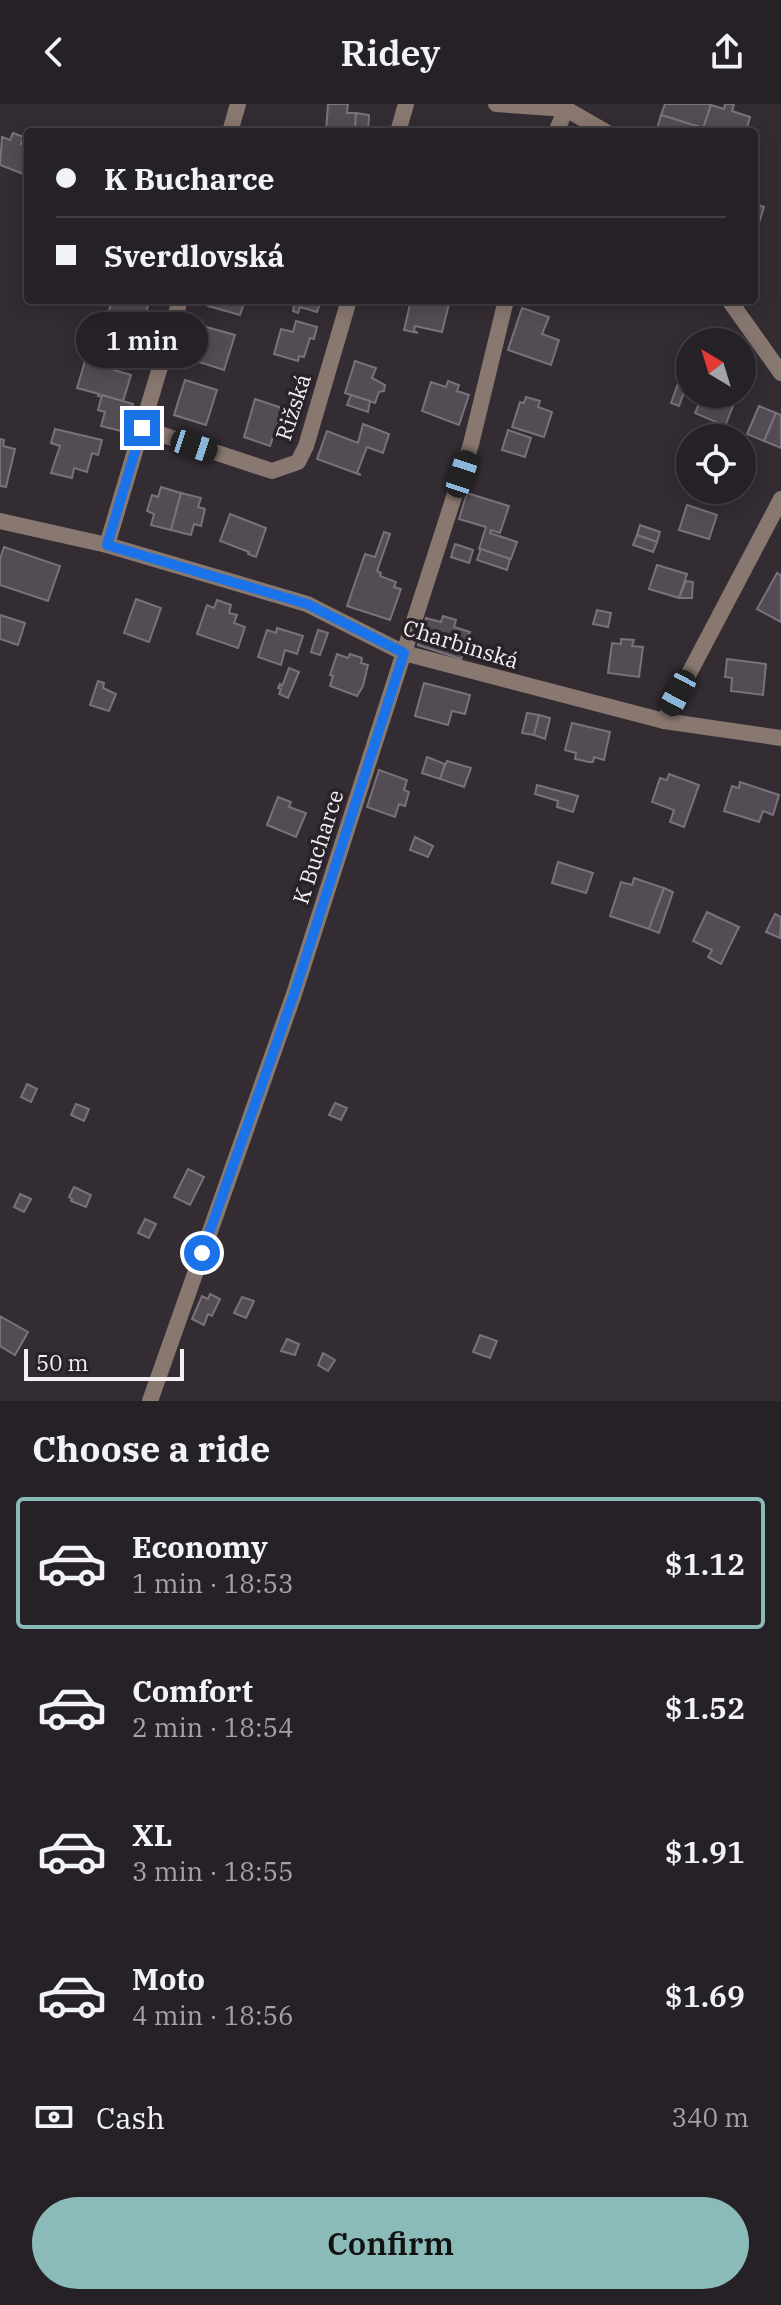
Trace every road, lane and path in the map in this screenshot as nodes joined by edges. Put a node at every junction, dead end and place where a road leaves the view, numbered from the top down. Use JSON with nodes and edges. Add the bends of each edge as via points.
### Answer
{"nodes":[{"id":1,"x":238,"y":104,"type":"edge"},
{"id":2,"x":406,"y":104,"type":"edge"},
{"id":3,"x":496,"y":104,"type":"edge"},
{"id":4,"x":565,"y":107,"type":"edge"},
{"id":5,"x":231,"y":128,"type":"edge"},
{"id":6,"x":399,"y":128,"type":"edge"},
{"id":7,"x":557,"y":128,"type":"edge"},
{"id":8,"x":599,"y":128,"type":"edge"},
{"id":9,"x":179,"y":304,"type":"edge"},
{"id":10,"x":348,"y":304,"type":"edge"},
{"id":11,"x":505,"y":304,"type":"edge"},
{"id":12,"x":732,"y":304,"type":"edge"},
{"id":13,"x":781,"y":373,"type":"edge"},
{"id":14,"x":142,"y":428,"type":"junction"},
{"id":15,"x":781,"y":499,"type":"edge"},
{"id":16,"x":0,"y":521,"type":"edge"},
{"id":17,"x":107,"y":545,"type":"junction"},
{"id":18,"x":404,"y":653,"type":"junction"},
{"id":19,"x":664,"y":721,"type":"junction"},
{"id":20,"x":781,"y":738,"type":"edge"},
{"id":21,"x":150,"y":1401,"type":"edge"}],
"edges":[{"from":1,"to":5,"type":"street"},
{"from":2,"to":6,"type":"street"},
{"from":3,"to":4,"type":"street"},
{"from":4,"to":7,"type":"street"},
{"from":4,"to":8,"type":"street"},
{"from":9,"to":14,"type":"street"},
{"from":10,"to":14,"type":"street","name":"Rižská","via":[[298,462],[272,471]]},
{"from":11,"to":18,"type":"street","name":"K Bucharce","via":[[471,444]]},
{"from":12,"to":13,"type":"street"},
{"from":14,"to":17,"type":"street"},
{"from":15,"to":19,"type":"street"},
{"from":16,"to":17,"type":"street","name":"Charbinská"},
{"from":17,"to":18,"type":"street","name":"Charbinská","via":[[307,604]]},
{"from":18,"to":19,"type":"street","name":"Charbinská"},
{"from":18,"to":21,"type":"street","name":"K Bucharce","via":[[294,994]]},
{"from":19,"to":20,"type":"street","name":"Charbinská"}]}
